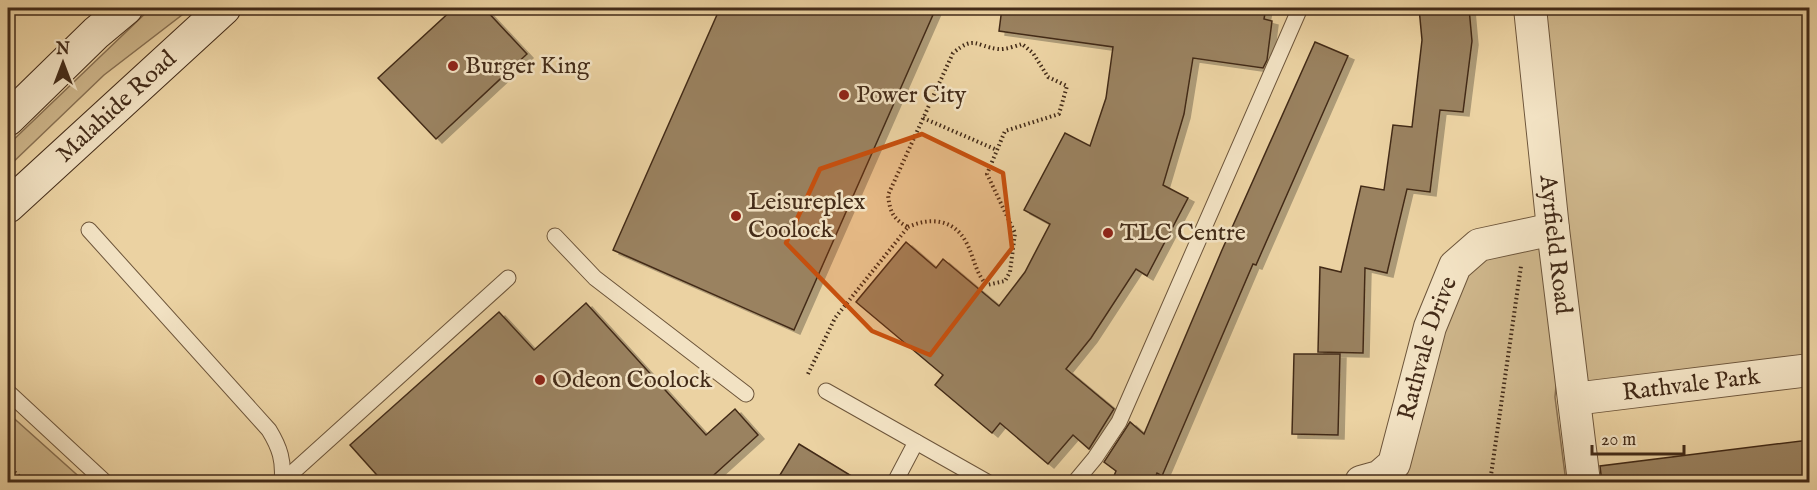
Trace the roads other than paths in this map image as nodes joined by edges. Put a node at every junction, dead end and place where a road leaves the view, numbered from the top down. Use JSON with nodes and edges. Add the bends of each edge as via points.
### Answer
{"nodes":[{"id":1,"x":126,"y":8,"type":"edge"},
{"id":2,"x":224,"y":8,"type":"edge"},
{"id":3,"x":1300,"y":8,"type":"edge"},
{"id":4,"x":1530,"y":8,"type":"edge"},
{"id":5,"x":8,"y":119,"type":"edge"},
{"id":6,"x":8,"y":206,"type":"edge"},
{"id":7,"x":89,"y":230,"type":"dead end"},
{"id":8,"x":1540,"y":232,"type":"junction"},
{"id":9,"x":555,"y":236,"type":"dead end"},
{"id":10,"x":508,"y":278,"type":"dead end"},
{"id":11,"x":1809,"y":370,"type":"edge"},
{"id":12,"x":826,"y":391,"type":"road end"},
{"id":13,"x":8,"y":392,"type":"edge"},
{"id":14,"x":746,"y":394,"type":"dead end"},
{"id":15,"x":1574,"y":399,"type":"junction"},
{"id":16,"x":916,"y":442,"type":"junction"},
{"id":17,"x":282,"y":482,"type":"edge"},
{"id":18,"x":105,"y":483,"type":"edge"},
{"id":19,"x":894,"y":483,"type":"edge"},
{"id":20,"x":987,"y":483,"type":"edge"},
{"id":21,"x":1075,"y":483,"type":"edge"},
{"id":22,"x":1361,"y":483,"type":"edge"},
{"id":23,"x":1584,"y":483,"type":"edge"}],
"edges":[{"from":1,"to":5,"type":"main road"},
{"from":2,"to":6,"type":"main road","name":"Malahide Road"},
{"from":3,"to":21,"type":"lane","via":[[1119,422]]},
{"from":4,"to":8,"type":"street","name":"Ayrfield Road"},
{"from":7,"to":17,"type":"lane","via":[[269,430],[284,464]]},
{"from":8,"to":15,"type":"street","name":"Ayrfield Road"},
{"from":8,"to":22,"type":"street","name":"Rathvale Drive","via":[[1479,245],[1455,266],[1430,327],[1394,464],[1379,477]]},
{"from":9,"to":14,"type":"lane","via":[[595,278]]},
{"from":10,"to":17,"type":"lane"},
{"from":11,"to":15,"type":"street","name":"Rathvale Park"},
{"from":12,"to":16,"type":"lane"},
{"from":13,"to":18,"type":"lane"},
{"from":15,"to":23,"type":"street","name":"Ayrfield Road"},
{"from":16,"to":19,"type":"lane"},
{"from":16,"to":20,"type":"lane"}]}
